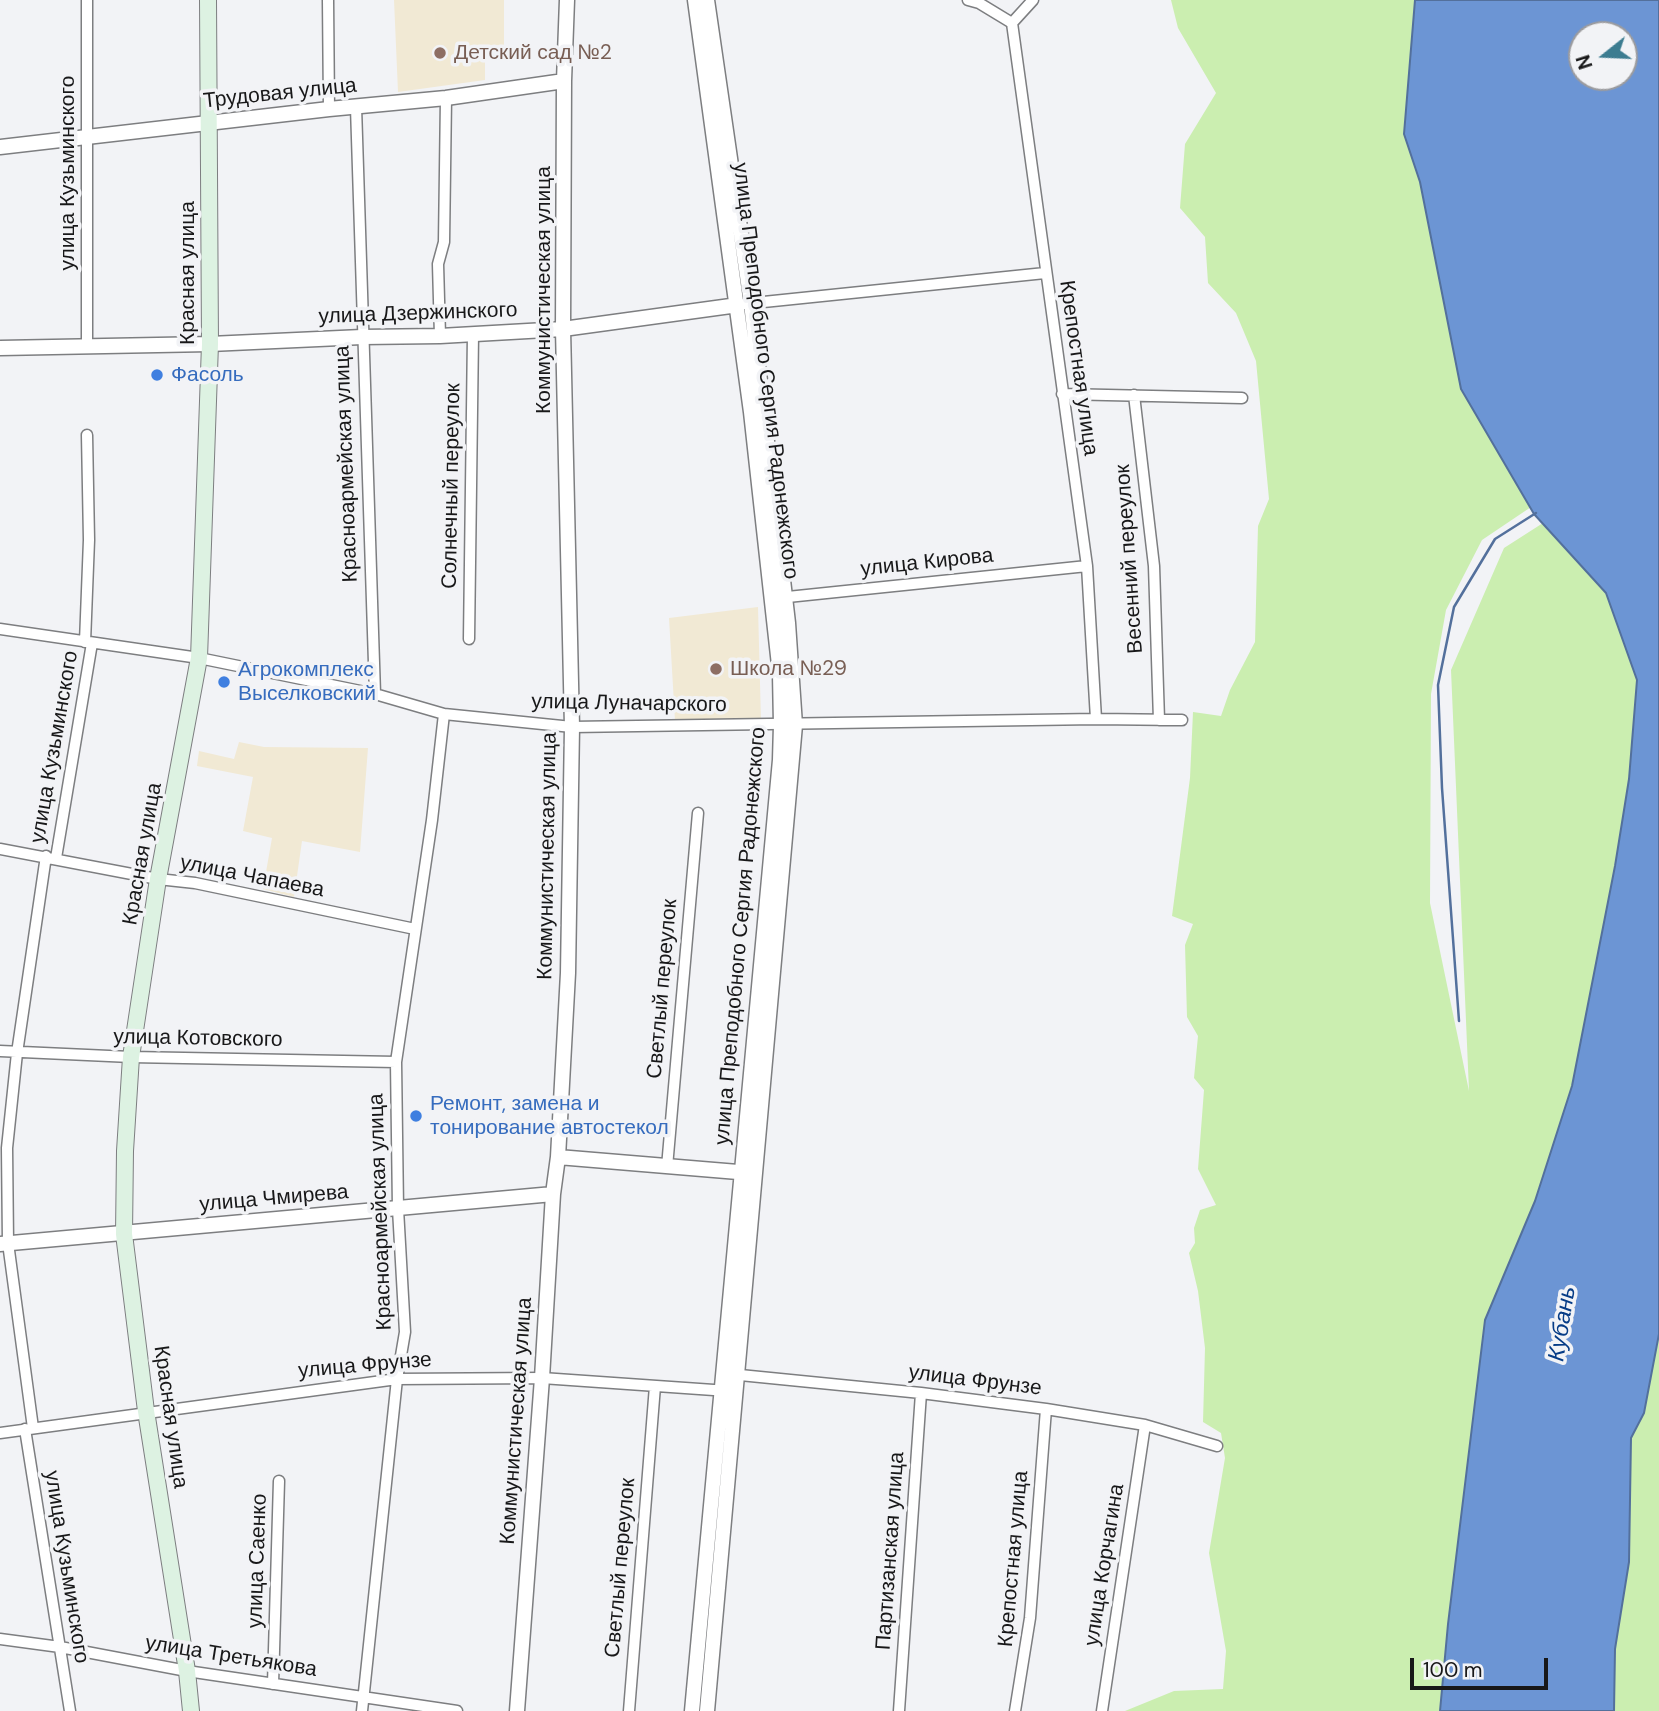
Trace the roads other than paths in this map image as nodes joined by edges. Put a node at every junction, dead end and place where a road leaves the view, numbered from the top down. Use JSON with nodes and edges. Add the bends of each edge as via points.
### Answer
{"nodes":[{"id":1,"x":87,"y":0,"type":"edge"},
{"id":2,"x":208,"y":0,"type":"edge"},
{"id":3,"x":328,"y":0,"type":"edge"},
{"id":4,"x":567,"y":0,"type":"edge"},
{"id":5,"x":695,"y":0,"type":"edge"},
{"id":6,"x":707,"y":0,"type":"edge"},
{"id":7,"x":968,"y":0,"type":"edge"},
{"id":8,"x":1033,"y":0,"type":"edge"},
{"id":9,"x":1012,"y":23,"type":"junction"},
{"id":10,"x":564,"y":81,"type":"junction"},
{"id":11,"x":446,"y":98,"type":"junction"},
{"id":12,"x":356,"y":107,"type":"junction"},
{"id":13,"x":329,"y":108,"type":"junction"},
{"id":14,"x":208,"y":123,"type":"junction"},
{"id":15,"x":88,"y":136,"type":"junction"},
{"id":16,"x":0,"y":147,"type":"edge"},
{"id":17,"x":1045,"y":273,"type":"junction"},
{"id":18,"x":744,"y":304,"type":"junction"},
{"id":19,"x":563,"y":329,"type":"junction"},
{"id":20,"x":473,"y":334,"type":"junction"},
{"id":21,"x":440,"y":336,"type":"junction"},
{"id":22,"x":362,"y":337,"type":"junction"},
{"id":23,"x":210,"y":344,"type":"junction"},
{"id":24,"x":87,"y":345,"type":"junction"},
{"id":25,"x":0,"y":348,"type":"edge"},
{"id":26,"x":1062,"y":394,"type":"junction"},
{"id":27,"x":1134,"y":395,"type":"junction"},
{"id":28,"x":1242,"y":398,"type":"dead end"},
{"id":29,"x":87,"y":435,"type":"dead end"},
{"id":30,"x":1087,"y":566,"type":"junction"},
{"id":31,"x":778,"y":598,"type":"junction"},
{"id":32,"x":0,"y":629,"type":"edge"},
{"id":33,"x":469,"y":639,"type":"dead end"},
{"id":34,"x":88,"y":642,"type":"junction"},
{"id":35,"x":199,"y":658,"type":"junction"},
{"id":36,"x":375,"y":694,"type":"junction"},
{"id":37,"x":443,"y":714,"type":"junction"},
{"id":38,"x":1096,"y":719,"type":"junction"},
{"id":39,"x":1158,"y":720,"type":"junction"},
{"id":40,"x":1182,"y":720,"type":"dead end"},
{"id":41,"x":788,"y":725,"type":"junction"},
{"id":42,"x":572,"y":727,"type":"junction"},
{"id":43,"x":698,"y":813,"type":"dead end"},
{"id":44,"x":0,"y":849,"type":"edge"},
{"id":45,"x":51,"y":857,"type":"junction"},
{"id":46,"x":158,"y":879,"type":"junction"},
{"id":47,"x":415,"y":929,"type":"junction"},
{"id":48,"x":0,"y":1051,"type":"edge"},
{"id":49,"x":17,"y":1053,"type":"junction"},
{"id":50,"x":131,"y":1057,"type":"junction"},
{"id":51,"x":396,"y":1062,"type":"junction"},
{"id":52,"x":558,"y":1157,"type":"junction"},
{"id":53,"x":667,"y":1167,"type":"junction"},
{"id":54,"x":748,"y":1173,"type":"junction"},
{"id":55,"x":552,"y":1195,"type":"junction"},
{"id":56,"x":398,"y":1209,"type":"junction"},
{"id":57,"x":124,"y":1234,"type":"junction"},
{"id":58,"x":4,"y":1244,"type":"edge"},
{"id":59,"x":730,"y":1374,"type":"junction"},
{"id":60,"x":542,"y":1378,"type":"junction"},
{"id":61,"x":397,"y":1379,"type":"junction"},
{"id":62,"x":655,"y":1386,"type":"junction"},
{"id":63,"x":729,"y":1391,"type":"junction"},
{"id":64,"x":921,"y":1393,"type":"junction"},
{"id":65,"x":1046,"y":1409,"type":"junction"},
{"id":66,"x":146,"y":1411,"type":"junction"},
{"id":67,"x":1145,"y":1424,"type":"junction"},
{"id":68,"x":29,"y":1428,"type":"junction"},
{"id":69,"x":0,"y":1433,"type":"edge"},
{"id":70,"x":1217,"y":1446,"type":"dead end"},
{"id":71,"x":279,"y":1481,"type":"dead end"},
{"id":72,"x":0,"y":1639,"type":"edge"},
{"id":73,"x":60,"y":1647,"type":"junction"},
{"id":74,"x":187,"y":1671,"type":"junction"},
{"id":75,"x":273,"y":1684,"type":"junction"},
{"id":76,"x":364,"y":1697,"type":"junction"},
{"id":77,"x":70,"y":1711,"type":"edge"},
{"id":78,"x":191,"y":1711,"type":"edge"},
{"id":79,"x":362,"y":1711,"type":"edge"},
{"id":80,"x":457,"y":1711,"type":"edge"},
{"id":81,"x":517,"y":1711,"type":"edge"},
{"id":82,"x":629,"y":1711,"type":"edge"},
{"id":83,"x":692,"y":1711,"type":"edge"},
{"id":84,"x":707,"y":1711,"type":"edge"},
{"id":85,"x":899,"y":1711,"type":"edge"},
{"id":86,"x":1015,"y":1711,"type":"edge"},
{"id":87,"x":1102,"y":1711,"type":"edge"}],
"edges":[{"from":1,"to":15,"type":"street","name":"улица Кузьминского"},
{"from":2,"to":14,"type":"main road","name":"Красная улица"},
{"from":3,"to":13,"type":"street"},
{"from":4,"to":10,"type":"street","name":"Коммунистическая улица"},
{"from":5,"to":18,"type":"street","name":"улица Преподобного Сергия Радонежского"},
{"from":6,"to":18,"type":"street","name":"улица Преподобного Сергия Радонежского"},
{"from":7,"to":9,"type":"street"},
{"from":8,"to":9,"type":"street"},
{"from":9,"to":17,"type":"street","name":"Крепостная улица"},
{"from":10,"to":11,"type":"street","name":"Трудовая улица"},
{"from":10,"to":19,"type":"street","name":"Коммунистическая улица"},
{"from":11,"to":12,"type":"street","name":"Трудовая улица"},
{"from":11,"to":21,"type":"street","via":[[444,242],[438,264]]},
{"from":12,"to":13,"type":"street","name":"Трудовая улица"},
{"from":12,"to":22,"type":"street","name":"Красноармейская улица"},
{"from":13,"to":14,"type":"street","name":"Трудовая улица"},
{"from":14,"to":15,"type":"street","name":"Трудовая улица"},
{"from":14,"to":23,"type":"main road","name":"Красная улица"},
{"from":15,"to":16,"type":"street","name":"Трудовая улица"},
{"from":15,"to":24,"type":"street","name":"улица Кузьминского"},
{"from":17,"to":18,"type":"street","name":"улица Дзержинского"},
{"from":17,"to":26,"type":"street","name":"Крепостная улица"},
{"from":18,"to":19,"type":"street","name":"улица Дзержинского"},
{"from":18,"to":31,"type":"street","name":"улица Преподобного Сергия Радонежского"},
{"from":19,"to":20,"type":"street","name":"улица Дзержинского"},
{"from":19,"to":42,"type":"street","name":"Коммунистическая улица"},
{"from":20,"to":21,"type":"street","name":"улица Дзержинского"},
{"from":20,"to":33,"type":"street","name":"Солнечный переулок"},
{"from":21,"to":22,"type":"street","name":"улица Дзержинского"},
{"from":22,"to":23,"type":"street","name":"улица Дзержинского"},
{"from":22,"to":36,"type":"street","name":"Красноармейская улица"},
{"from":23,"to":24,"type":"street","name":"улица Дзержинского"},
{"from":23,"to":35,"type":"main road","name":"Красная улица"},
{"from":24,"to":25,"type":"street","name":"улица Дзержинского"},
{"from":26,"to":27,"type":"street"},
{"from":26,"to":30,"type":"street","name":"Крепостная улица"},
{"from":27,"to":28,"type":"street"},
{"from":27,"to":39,"type":"street","name":"Весенний переулок","via":[[1154,566]]},
{"from":29,"to":34,"type":"street","name":"улица Кузьминского"},
{"from":30,"to":31,"type":"street","name":"улица Кирова"},
{"from":30,"to":38,"type":"street","name":"Крепостная улица"},
{"from":31,"to":41,"type":"street","name":"улица Преподобного Сергия Радонежского","via":[[780,674]]},
{"from":32,"to":34,"type":"street","name":"улица Луначарского"},
{"from":34,"to":35,"type":"street","name":"улица Луначарского"},
{"from":34,"to":45,"type":"street","name":"улица Кузьминского"},
{"from":35,"to":36,"type":"street","name":"улица Луначарского"},
{"from":35,"to":46,"type":"main road","name":"Красная улица"},
{"from":36,"to":37,"type":"street","name":"улица Луначарского"},
{"from":37,"to":42,"type":"street","name":"улица Луначарского"},
{"from":37,"to":47,"type":"street","name":"Красноармейская улица"},
{"from":38,"to":39,"type":"street","name":"улица Луначарского"},
{"from":38,"to":41,"type":"street","name":"улица Луначарского"},
{"from":39,"to":40,"type":"street","name":"улица Луначарского"},
{"from":41,"to":42,"type":"street","name":"улица Луначарского"},
{"from":41,"to":54,"type":"street","name":"улица Преподобного Сергия Радонежского","via":[[780,760]]},
{"from":42,"to":52,"type":"street","name":"Коммунистическая улица","via":[[568,973]]},
{"from":43,"to":53,"type":"street","name":"Светлый переулок"},
{"from":44,"to":45,"type":"street","name":"улица Чапаева"},
{"from":45,"to":46,"type":"street","name":"улица Чапаева"},
{"from":45,"to":49,"type":"street","name":"улица Кузьминского"},
{"from":46,"to":47,"type":"street","name":"улица Чапаева"},
{"from":46,"to":50,"type":"main road","name":"Красная улица"},
{"from":47,"to":51,"type":"street","name":"Красноармейская улица"},
{"from":48,"to":49,"type":"street","name":"улица Котовского"},
{"from":49,"to":50,"type":"street","name":"улица Котовского"},
{"from":49,"to":58,"type":"street","name":"улица Кузьминского","via":[[7,1148]]},
{"from":50,"to":51,"type":"street","name":"улица Котовского"},
{"from":50,"to":57,"type":"main road","name":"Красная улица"},
{"from":51,"to":56,"type":"street","name":"Красноармейская улица"},
{"from":52,"to":53,"type":"street"},
{"from":52,"to":55,"type":"street","name":"Коммунистическая улица"},
{"from":53,"to":54,"type":"street"},
{"from":54,"to":59,"type":"street","name":"улица Преподобного Сергия Радонежского"},
{"from":55,"to":56,"type":"street","name":"улица Чмирева"},
{"from":55,"to":60,"type":"street","name":"Коммунистическая улица"},
{"from":56,"to":57,"type":"street","name":"улица Чмирева"},
{"from":56,"to":61,"type":"street","name":"Красноармейская улица","via":[[405,1332]]},
{"from":57,"to":58,"type":"street","name":"улица Чмирева"},
{"from":57,"to":66,"type":"main road","name":"Красная улица"},
{"from":58,"to":68,"type":"street","name":"улица Кузьминского"},
{"from":59,"to":63,"type":"street","name":"улица Преподобного Сергия Радонежского"},
{"from":59,"to":64,"type":"street","name":"улица Фрунзе"},
{"from":60,"to":61,"type":"street","name":"улица Фрунзе"},
{"from":60,"to":62,"type":"street","name":"улица Фрунзе"},
{"from":60,"to":81,"type":"street","name":"Коммунистическая улица"},
{"from":61,"to":66,"type":"street","name":"улица Фрунзе"},
{"from":61,"to":76,"type":"street","name":"Красноармейская улица"},
{"from":62,"to":63,"type":"street","name":"улица Фрунзе"},
{"from":62,"to":82,"type":"street","name":"Светлый переулок"},
{"from":63,"to":83,"type":"street","name":"улица Преподобного Сергия Радонежского"},
{"from":63,"to":84,"type":"street","name":"улица Преподобного Сергия Радонежского"},
{"from":64,"to":65,"type":"street","name":"улица Фрунзе"},
{"from":64,"to":85,"type":"street","name":"Партизанская улица"},
{"from":65,"to":67,"type":"street","name":"улица Фрунзе"},
{"from":65,"to":86,"type":"street","name":"Крепостная улица","via":[[1030,1618]]},
{"from":66,"to":68,"type":"street","name":"улица Фрунзе"},
{"from":66,"to":74,"type":"main road","name":"Красная улица"},
{"from":67,"to":70,"type":"street","name":"улица Фрунзе"},
{"from":67,"to":87,"type":"street","name":"улица Корчагина"},
{"from":68,"to":69,"type":"street","name":"улица Фрунзе"},
{"from":68,"to":73,"type":"street","name":"улица Кузьминского"},
{"from":71,"to":75,"type":"street","name":"улица Саенко"},
{"from":72,"to":73,"type":"street","name":"улица Третьякова"},
{"from":73,"to":74,"type":"street","name":"улица Третьякова"},
{"from":73,"to":77,"type":"street","name":"улица Кузьминского"},
{"from":74,"to":75,"type":"street","name":"улица Третьякова"},
{"from":74,"to":78,"type":"main road","name":"Красная улица"},
{"from":75,"to":76,"type":"street","name":"улица Третьякова"},
{"from":76,"to":79,"type":"street","name":"Красноармейская улица"},
{"from":76,"to":80,"type":"street","name":"улица Третьякова"}]}
